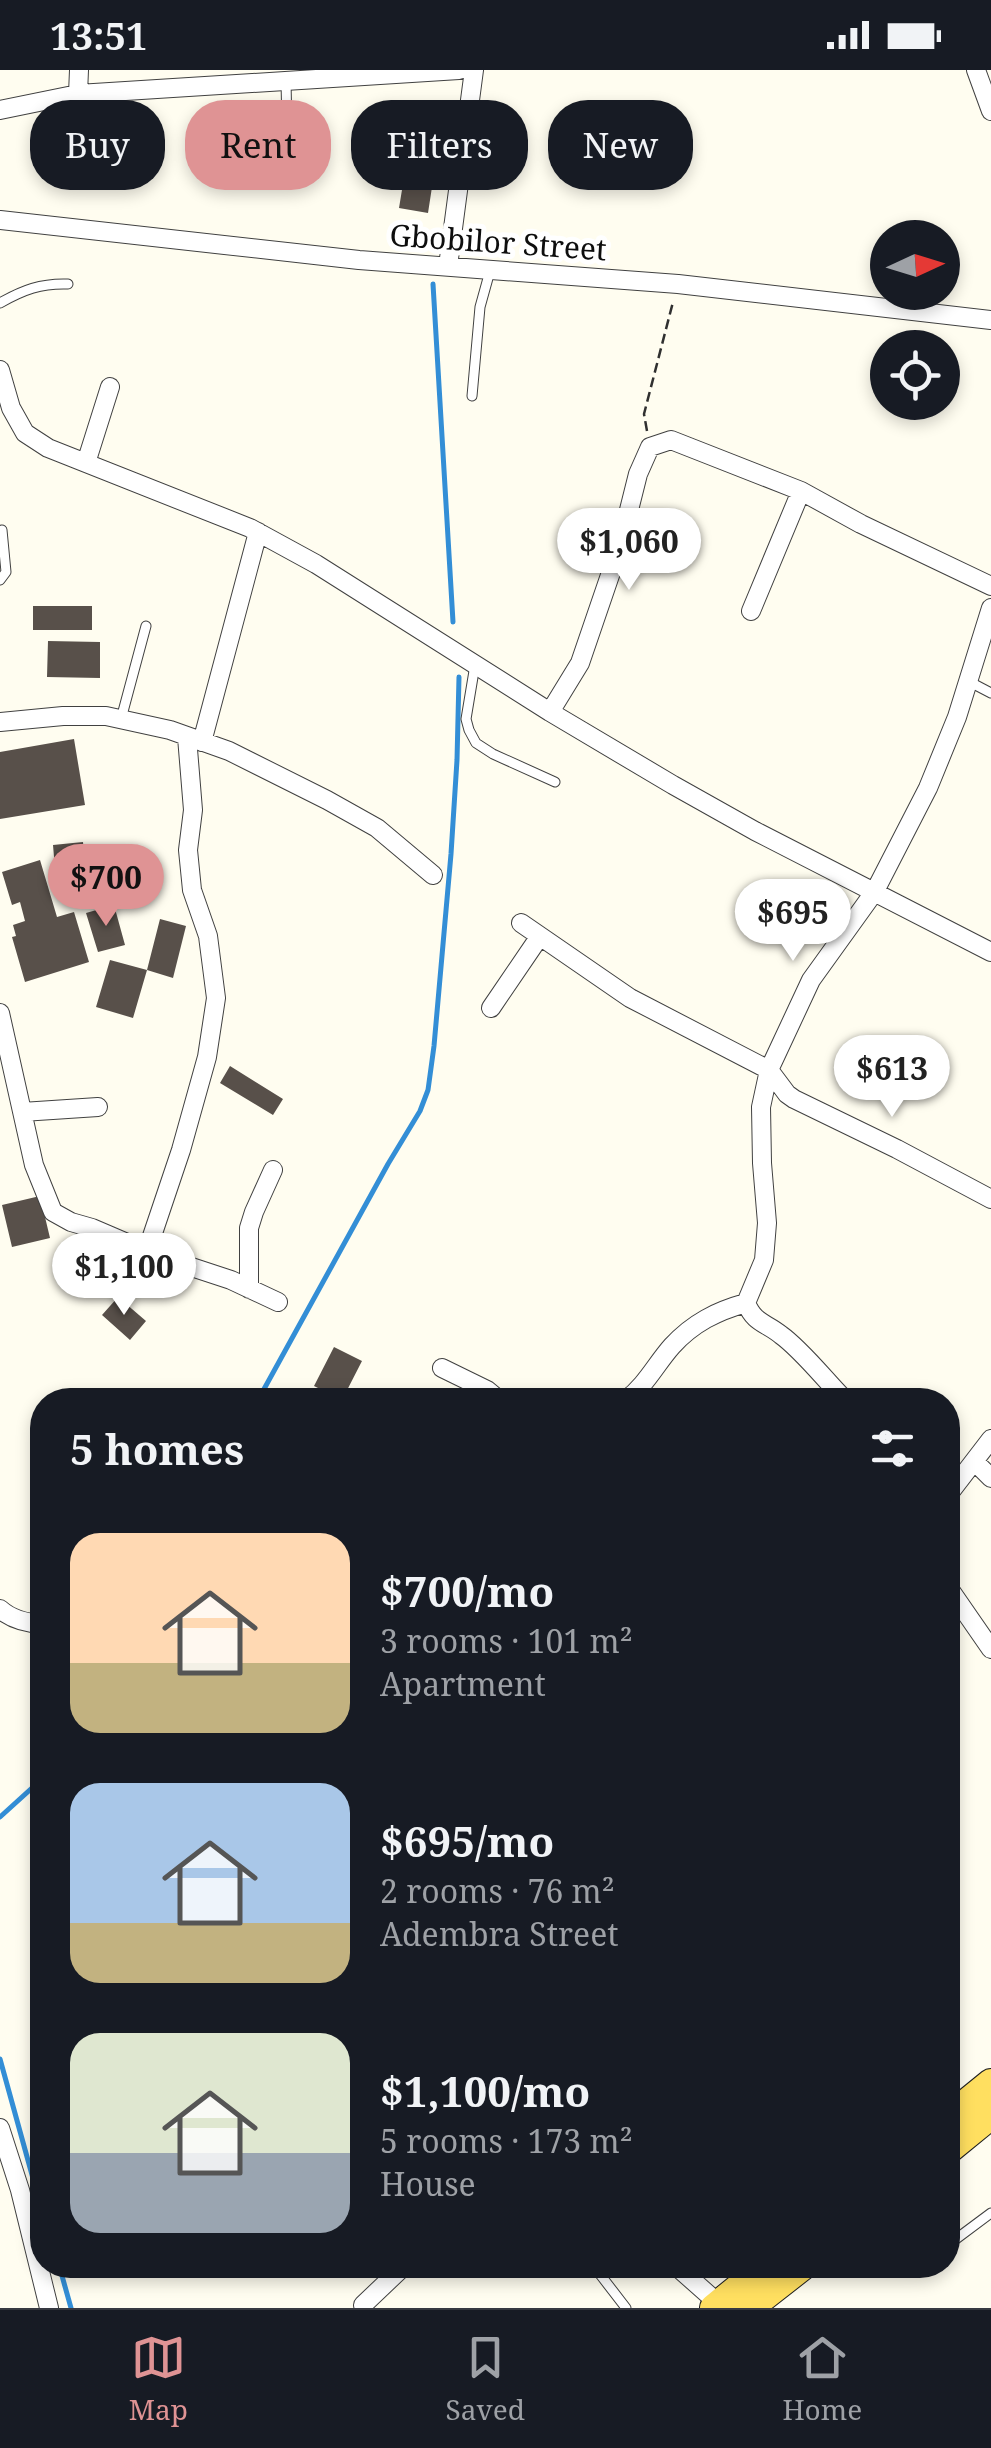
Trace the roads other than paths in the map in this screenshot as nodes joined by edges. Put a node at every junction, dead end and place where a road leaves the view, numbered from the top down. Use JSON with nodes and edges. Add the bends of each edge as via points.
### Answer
{"nodes":[{"id":1,"x":78,"y":70,"type":"edge"},
{"id":2,"x":459,"y":70,"type":"edge"},
{"id":3,"x":474,"y":70,"type":"edge"},
{"id":4,"x":976,"y":70,"type":"edge"},
{"id":5,"x":429,"y":72,"type":"edge"},
{"id":6,"x":286,"y":81,"type":"junction"},
{"id":7,"x":78,"y":94,"type":"junction"},
{"id":8,"x":286,"y":100,"type":"edge"},
{"id":9,"x":0,"y":110,"type":"edge"},
{"id":10,"x":991,"y":111,"type":"edge"},
{"id":11,"x":0,"y":220,"type":"edge"},
{"id":12,"x":448,"y":266,"type":"junction"},
{"id":13,"x":490,"y":271,"type":"junction"},
{"id":14,"x":68,"y":284,"type":"dead end"},
{"id":15,"x":0,"y":302,"type":"edge"},
{"id":16,"x":991,"y":320,"type":"edge"},
{"id":17,"x":0,"y":370,"type":"edge"},
{"id":18,"x":110,"y":388,"type":"dead end"},
{"id":19,"x":472,"y":396,"type":"dead end"},
{"id":20,"x":86,"y":463,"type":"junction"},
{"id":21,"x":801,"y":490,"type":"junction"},
{"id":22,"x":2,"y":530,"type":"edge"},
{"id":23,"x":258,"y":532,"type":"junction"},
{"id":24,"x":0,"y":580,"type":"edge"},
{"id":25,"x":991,"y":586,"type":"edge"},
{"id":26,"x":991,"y":608,"type":"edge"},
{"id":27,"x":751,"y":611,"type":"dead end"},
{"id":28,"x":146,"y":626,"type":"dead end"},
{"id":29,"x":475,"y":665,"type":"junction"},
{"id":30,"x":968,"y":681,"type":"junction"},
{"id":31,"x":991,"y":693,"type":"edge"},
{"id":32,"x":550,"y":712,"type":"junction"},
{"id":33,"x":121,"y":719,"type":"junction"},
{"id":34,"x":0,"y":722,"type":"edge"},
{"id":35,"x":195,"y":740,"type":"junction"},
{"id":36,"x":555,"y":782,"type":"dead end"},
{"id":37,"x":433,"y":875,"type":"dead end"},
{"id":38,"x":874,"y":891,"type":"junction"},
{"id":39,"x":521,"y":923,"type":"dead end"},
{"id":40,"x":540,"y":936,"type":"junction"},
{"id":41,"x":991,"y":952,"type":"edge"},
{"id":42,"x":491,"y":1008,"type":"dead end"},
{"id":43,"x":0,"y":1013,"type":"edge"},
{"id":44,"x":4,"y":1048,"type":"edge"},
{"id":45,"x":769,"y":1070,"type":"junction"},
{"id":46,"x":98,"y":1107,"type":"dead end"},
{"id":47,"x":22,"y":1112,"type":"junction"},
{"id":48,"x":273,"y":1170,"type":"dead end"},
{"id":49,"x":991,"y":1199,"type":"edge"},
{"id":50,"x":147,"y":1251,"type":"junction"},
{"id":51,"x":249,"y":1289,"type":"junction"},
{"id":52,"x":278,"y":1302,"type":"dead end"},
{"id":53,"x":746,"y":1302,"type":"junction"},
{"id":54,"x":442,"y":1368,"type":"dead end"},
{"id":55,"x":483,"y":1388,"type":"edge"},
{"id":56,"x":640,"y":1388,"type":"edge"},
{"id":57,"x":833,"y":1388,"type":"edge"},
{"id":58,"x":991,"y":1439,"type":"edge"},
{"id":59,"x":974,"y":1462,"type":"junction"},
{"id":60,"x":991,"y":1478,"type":"edge"},
{"id":61,"x":960,"y":1480,"type":"edge"},
{"id":62,"x":960,"y":1604,"type":"edge"},
{"id":63,"x":0,"y":1609,"type":"edge"},
{"id":64,"x":30,"y":1622,"type":"edge"},
{"id":65,"x":991,"y":1649,"type":"edge"},
{"id":66,"x":991,"y":2083,"type":"edge"},
{"id":67,"x":960,"y":2108,"type":"edge"},
{"id":68,"x":991,"y":2114,"type":"edge"},
{"id":69,"x":0,"y":2128,"type":"edge"},
{"id":70,"x":960,"y":2140,"type":"edge"},
{"id":71,"x":991,"y":2213,"type":"edge"},
{"id":72,"x":30,"y":2231,"type":"edge"},
{"id":73,"x":960,"y":2236,"type":"edge"},
{"id":74,"x":42,"y":2278,"type":"edge"},
{"id":75,"x":392,"y":2278,"type":"edge"},
{"id":76,"x":603,"y":2278,"type":"edge"},
{"id":77,"x":688,"y":2278,"type":"edge"},
{"id":78,"x":751,"y":2278,"type":"edge"},
{"id":79,"x":787,"y":2278,"type":"edge"},
{"id":80,"x":362,"y":2305,"type":"dead end"},
{"id":81,"x":716,"y":2306,"type":"edge"},
{"id":82,"x":49,"y":2308,"type":"edge"},
{"id":83,"x":626,"y":2308,"type":"edge"},
{"id":84,"x":749,"y":2308,"type":"edge"}],
"edges":[{"from":1,"to":7,"type":"street"},
{"from":2,"to":5,"type":"street"},
{"from":3,"to":12,"type":"street"},
{"from":4,"to":10,"type":"street"},
{"from":5,"to":6,"type":"street"},
{"from":6,"to":7,"type":"street"},
{"from":6,"to":8,"type":"lane"},
{"from":7,"to":9,"type":"street"},
{"from":11,"to":12,"type":"street","name":"Gbobilor Street"},
{"from":12,"to":13,"type":"street","name":"Gbobilor Street"},
{"from":13,"to":16,"type":"street","name":"Gbobilor Street","via":[[678,284]]},
{"from":13,"to":19,"type":"lane"},
{"from":14,"to":15,"type":"lane","via":[[36,286]]},
{"from":17,"to":20,"type":"street","via":[[25,433]]},
{"from":18,"to":20,"type":"street"},
{"from":20,"to":23,"type":"street"},
{"from":21,"to":25,"type":"street"},
{"from":21,"to":27,"type":"street"},
{"from":21,"to":32,"type":"street","via":[[671,440],[650,447],[580,663]]},
{"from":22,"to":24,"type":"lane","via":[[6,572]]},
{"from":23,"to":29,"type":"street"},
{"from":23,"to":35,"type":"street"},
{"from":26,"to":30,"type":"street"},
{"from":28,"to":33,"type":"lane"},
{"from":29,"to":32,"type":"street"},
{"from":29,"to":36,"type":"lane","via":[[466,719],[476,743]]},
{"from":30,"to":31,"type":"lane"},
{"from":30,"to":38,"type":"street","via":[[928,788]]},
{"from":32,"to":38,"type":"street","via":[[706,804]]},
{"from":33,"to":34,"type":"street"},
{"from":33,"to":35,"type":"street"},
{"from":35,"to":37,"type":"street","via":[[279,774],[377,828]]},
{"from":35,"to":50,"type":"street","via":[[188,850],[216,998],[207,1057]]},
{"from":38,"to":41,"type":"street"},
{"from":38,"to":45,"type":"street","via":[[811,980]]},
{"from":39,"to":40,"type":"street"},
{"from":40,"to":42,"type":"street"},
{"from":40,"to":45,"type":"street","via":[[630,998]]},
{"from":43,"to":44,"type":"street"},
{"from":44,"to":47,"type":"street"},
{"from":45,"to":49,"type":"street","via":[[794,1099]]},
{"from":45,"to":53,"type":"street","via":[[761,1107],[764,1260]]},
{"from":46,"to":47,"type":"street"},
{"from":47,"to":50,"type":"street","via":[[53,1212]]},
{"from":48,"to":51,"type":"street","via":[[250,1228]]},
{"from":50,"to":51,"type":"street"},
{"from":51,"to":52,"type":"street"},
{"from":53,"to":56,"type":"street","via":[[695,1325]]},
{"from":53,"to":57,"type":"street","via":[[762,1325],[781,1335]]},
{"from":54,"to":55,"type":"street"},
{"from":58,"to":59,"type":"street"},
{"from":59,"to":60,"type":"street"},
{"from":59,"to":61,"type":"street"},
{"from":62,"to":65,"type":"street"},
{"from":63,"to":64,"type":"street"},
{"from":66,"to":67,"type":"main road"},
{"from":68,"to":70,"type":"main road"},
{"from":69,"to":72,"type":"street"},
{"from":71,"to":73,"type":"lane"},
{"from":74,"to":82,"type":"street"},
{"from":75,"to":80,"type":"street"},
{"from":76,"to":83,"type":"lane"},
{"from":77,"to":81,"type":"street"},
{"from":78,"to":81,"type":"main road"},
{"from":79,"to":84,"type":"main road"}]}
